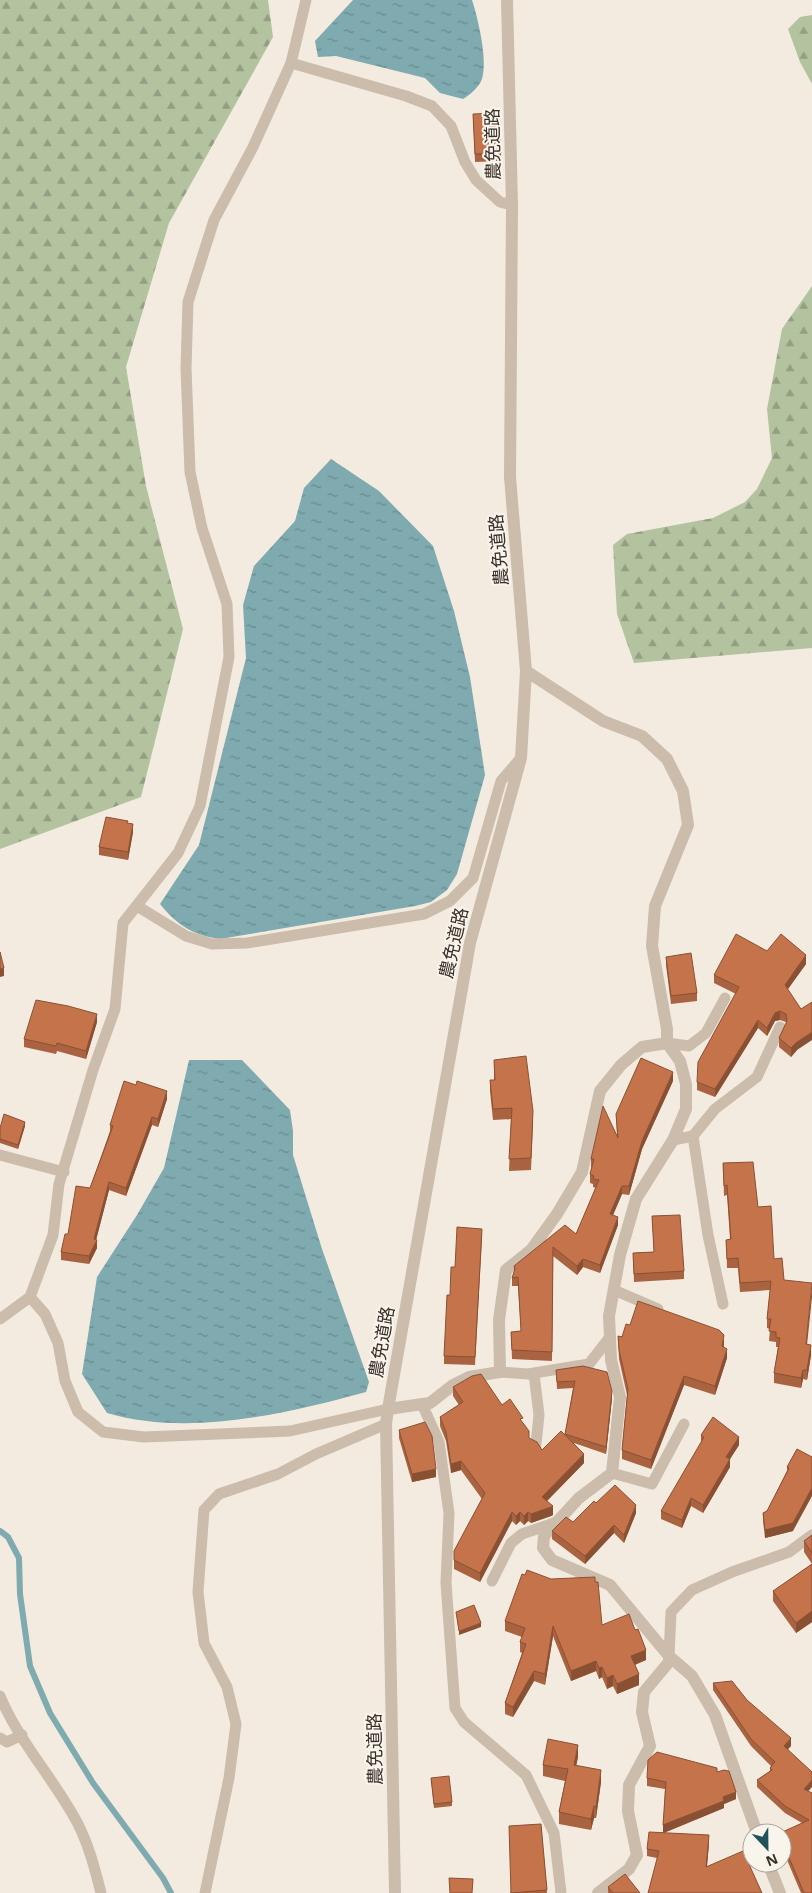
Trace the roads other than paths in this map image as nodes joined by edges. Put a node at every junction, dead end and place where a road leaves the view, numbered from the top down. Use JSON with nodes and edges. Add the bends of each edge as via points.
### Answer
{"nodes":[{"id":1,"x":306,"y":0,"type":"edge"},
{"id":2,"x":507,"y":0,"type":"edge"},
{"id":3,"x":291,"y":63,"type":"junction"},
{"id":4,"x":512,"y":205,"type":"junction"},
{"id":5,"x":526,"y":671,"type":"junction"},
{"id":6,"x":521,"y":758,"type":"junction"},
{"id":7,"x":137,"y":906,"type":"junction"},
{"id":8,"x":726,"y":998,"type":"dead end"},
{"id":9,"x":780,"y":1027,"type":"dead end"},
{"id":10,"x":667,"y":1043,"type":"junction"},
{"id":11,"x":693,"y":1136,"type":"junction"},
{"id":12,"x":673,"y":1140,"type":"junction"},
{"id":13,"x":0,"y":1155,"type":"edge"},
{"id":14,"x":64,"y":1172,"type":"junction"},
{"id":15,"x":614,"y":1290,"type":"junction"},
{"id":16,"x":30,"y":1297,"type":"junction"},
{"id":17,"x":723,"y":1304,"type":"dead end"},
{"id":18,"x":658,"y":1309,"type":"edge"},
{"id":19,"x":0,"y":1319,"type":"edge"},
{"id":20,"x":610,"y":1337,"type":"junction"},
{"id":21,"x":500,"y":1372,"type":"junction"},
{"id":22,"x":534,"y":1374,"type":"junction"},
{"id":23,"x":422,"y":1404,"type":"junction"},
{"id":24,"x":388,"y":1408,"type":"junction"},
{"id":25,"x":386,"y":1424,"type":"junction"},
{"id":26,"x":684,"y":1424,"type":"dead end"},
{"id":27,"x":536,"y":1444,"type":"edge"},
{"id":28,"x":612,"y":1473,"type":"junction"},
{"id":29,"x":557,"y":1522,"type":"junction"},
{"id":30,"x":812,"y":1535,"type":"edge"},
{"id":31,"x":492,"y":1581,"type":"dead end"},
{"id":32,"x":669,"y":1656,"type":"junction"},
{"id":33,"x":0,"y":1696,"type":"edge"},
{"id":34,"x":22,"y":1735,"type":"junction"},
{"id":35,"x":0,"y":1738,"type":"edge"},
{"id":36,"x":753,"y":1823,"type":"edge"},
{"id":37,"x":772,"y":1873,"type":"edge"},
{"id":38,"x":101,"y":1893,"type":"edge"},
{"id":39,"x":205,"y":1893,"type":"edge"},
{"id":40,"x":396,"y":1893,"type":"edge"},
{"id":41,"x":561,"y":1893,"type":"edge"},
{"id":42,"x":598,"y":1893,"type":"edge"},
{"id":43,"x":780,"y":1893,"type":"edge"}],
"edges":[{"from":1,"to":3,"type":"lane"},
{"from":2,"to":4,"type":"street","name":"農免道路"},
{"from":3,"to":4,"type":"lane","via":[[432,106],[451,126],[476,180],[500,202]]},
{"from":3,"to":7,"type":"lane","via":[[253,148],[214,220],[188,302],[186,368],[190,472],[202,528],[227,604],[229,657],[200,806],[178,853]]},
{"from":4,"to":5,"type":"street","name":"農免道路","via":[[510,477]]},
{"from":5,"to":6,"type":"street","name":"農免道路"},
{"from":5,"to":10,"type":"street","via":[[603,721],[642,736],[666,759],[683,791],[688,825],[655,906],[652,946]]},
{"from":6,"to":7,"type":"lane","via":[[501,781],[473,878],[450,901],[424,914],[247,943],[212,944],[186,936]]},
{"from":6,"to":24,"type":"street","name":"農免道路","via":[[470,943]]},
{"from":7,"to":14,"type":"lane","via":[[123,922],[115,1009],[93,1070]]},
{"from":8,"to":10,"type":"lane","via":[[706,1033],[689,1046]]},
{"from":9,"to":11,"type":"lane","via":[[757,1077],[715,1109]]},
{"from":10,"to":12,"type":"street","via":[[680,1060],[686,1084],[686,1109]]},
{"from":10,"to":21,"type":"street","via":[[642,1048],[621,1065],[600,1092],[582,1172],[531,1250],[506,1270],[499,1320]]},
{"from":11,"to":12,"type":"lane"},
{"from":11,"to":17,"type":"lane","via":[[708,1235]]},
{"from":12,"to":15,"type":"street","via":[[636,1199]]},
{"from":13,"to":14,"type":"lane"},
{"from":14,"to":16,"type":"lane","via":[[59,1184],[53,1235]]},
{"from":15,"to":18,"type":"lane"},
{"from":15,"to":20,"type":"street","via":[[609,1316]]},
{"from":16,"to":19,"type":"lane"},
{"from":16,"to":24,"type":"lane","via":[[44,1314],[58,1343],[65,1381],[78,1412],[103,1432],[144,1437],[290,1431]]},
{"from":20,"to":22,"type":"lane","via":[[589,1364]]},
{"from":20,"to":28,"type":"street","via":[[611,1360],[620,1397]]},
{"from":21,"to":22,"type":"lane"},
{"from":21,"to":23,"type":"street","via":[[469,1377],[430,1403]]},
{"from":22,"to":27,"type":"lane","via":[[539,1415]]},
{"from":23,"to":24,"type":"street"},
{"from":23,"to":41,"type":"lane","via":[[439,1442],[449,1513],[446,1583],[455,1708],[464,1722],[526,1775],[554,1833]]},
{"from":24,"to":25,"type":"street","name":"農免道路"},
{"from":25,"to":39,"type":"lane","via":[[278,1474],[219,1494],[204,1510],[198,1592],[204,1643],[227,1687],[236,1724],[229,1778]]},
{"from":25,"to":40,"type":"street","name":"農免道路"},
{"from":26,"to":28,"type":"lane","via":[[652,1484]]},
{"from":28,"to":29,"type":"street","via":[[579,1498]]},
{"from":29,"to":31,"type":"lane","via":[[522,1534],[511,1543]]},
{"from":29,"to":32,"type":"street","via":[[544,1536],[543,1548],[552,1560],[610,1585]]},
{"from":30,"to":32,"type":"lane","via":[[789,1552],[692,1590],[671,1612]]},
{"from":32,"to":36,"type":"street","via":[[692,1676],[715,1715]]},
{"from":32,"to":42,"type":"street","via":[[669,1662],[644,1692],[642,1712],[650,1746],[629,1785],[628,1811],[637,1855],[629,1869]]},
{"from":33,"to":34,"type":"lane"},
{"from":34,"to":35,"type":"lane","via":[[7,1742]]},
{"from":34,"to":38,"type":"lane","via":[[77,1823]]},
{"from":37,"to":43,"type":"street"}]}
